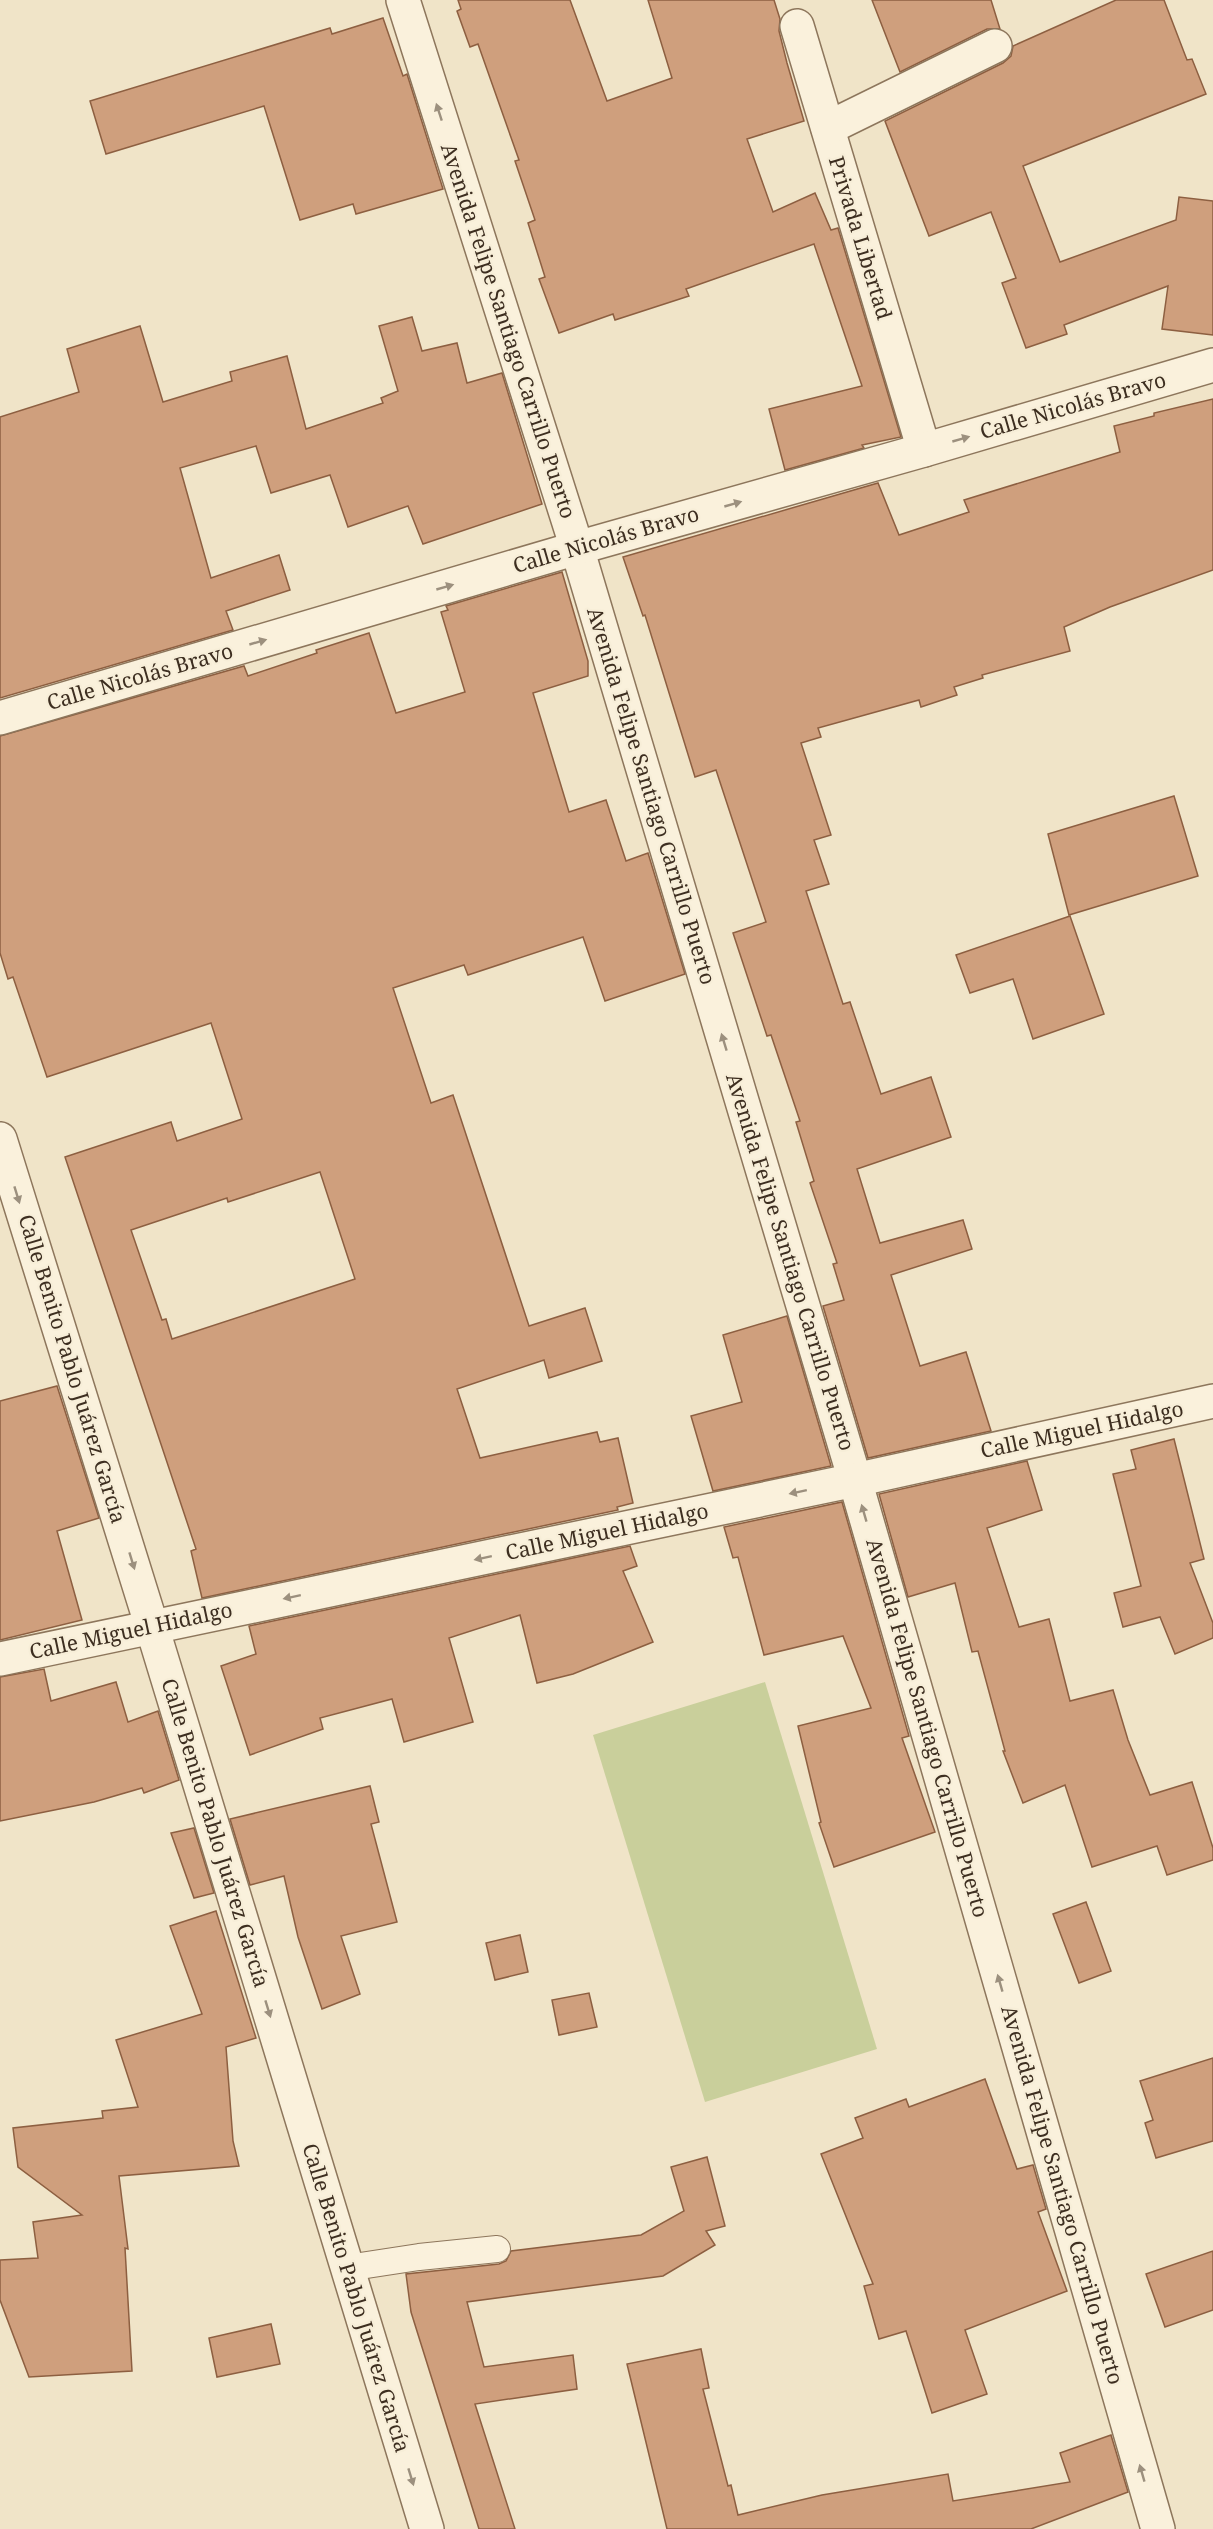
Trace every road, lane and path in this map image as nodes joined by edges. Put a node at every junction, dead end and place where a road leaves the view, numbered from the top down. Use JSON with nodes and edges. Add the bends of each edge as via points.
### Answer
{"nodes":[{"id":1,"x":403,"y":0,"type":"edge"},
{"id":2,"x":797,"y":26,"type":"dead end"},
{"id":3,"x":995,"y":46,"type":"dead end"},
{"id":4,"x":828,"y":128,"type":"junction"},
{"id":5,"x":1213,"y":365,"type":"edge"},
{"id":6,"x":924,"y":450,"type":"junction"},
{"id":7,"x":577,"y":548,"type":"junction"},
{"id":8,"x":0,"y":718,"type":"edge"},
{"id":9,"x":0,"y":1139,"type":"edge"},
{"id":10,"x":1213,"y":1401,"type":"edge"},
{"id":11,"x":855,"y":1480,"type":"junction"},
{"id":12,"x":152,"y":1627,"type":"junction"},
{"id":13,"x":0,"y":1659,"type":"edge"},
{"id":14,"x":497,"y":2249,"type":"dead end"},
{"id":15,"x":347,"y":2268,"type":"junction"},
{"id":16,"x":427,"y":2529,"type":"edge"},
{"id":17,"x":1158,"y":2529,"type":"edge"}],
"edges":[{"from":7,"to":1,"type":"street","name":"Avenida Felipe Santiago Carrillo Puerto","one_way":true},
{"from":2,"to":4,"type":"street","name":"Privada Libertad"},
{"from":3,"to":4,"type":"street"},
{"from":4,"to":6,"type":"street","name":"Privada Libertad"},
{"from":6,"to":5,"type":"street","name":"Calle Nicolás Bravo","one_way":true},
{"from":7,"to":6,"type":"street","name":"Calle Nicolás Bravo","one_way":true},
{"from":8,"to":7,"type":"street","name":"Calle Nicolás Bravo","one_way":true},
{"from":11,"to":7,"type":"street","name":"Avenida Felipe Santiago Carrillo Puerto","one_way":true},
{"from":9,"to":12,"type":"street","name":"Calle Benito Pablo Juárez García","one_way":true},
{"from":10,"to":11,"type":"street","name":"Calle Miguel Hidalgo"},
{"from":11,"to":12,"type":"street","name":"Calle Miguel Hidalgo","one_way":true},
{"from":17,"to":11,"type":"street","name":"Avenida Felipe Santiago Carrillo Puerto","one_way":true},
{"from":12,"to":13,"type":"street","name":"Calle Miguel Hidalgo"},
{"from":12,"to":15,"type":"street","name":"Calle Benito Pablo Juárez García","one_way":true},
{"from":14,"to":15,"type":"lane"},
{"from":15,"to":16,"type":"street","name":"Calle Benito Pablo Juárez García","one_way":true}]}
